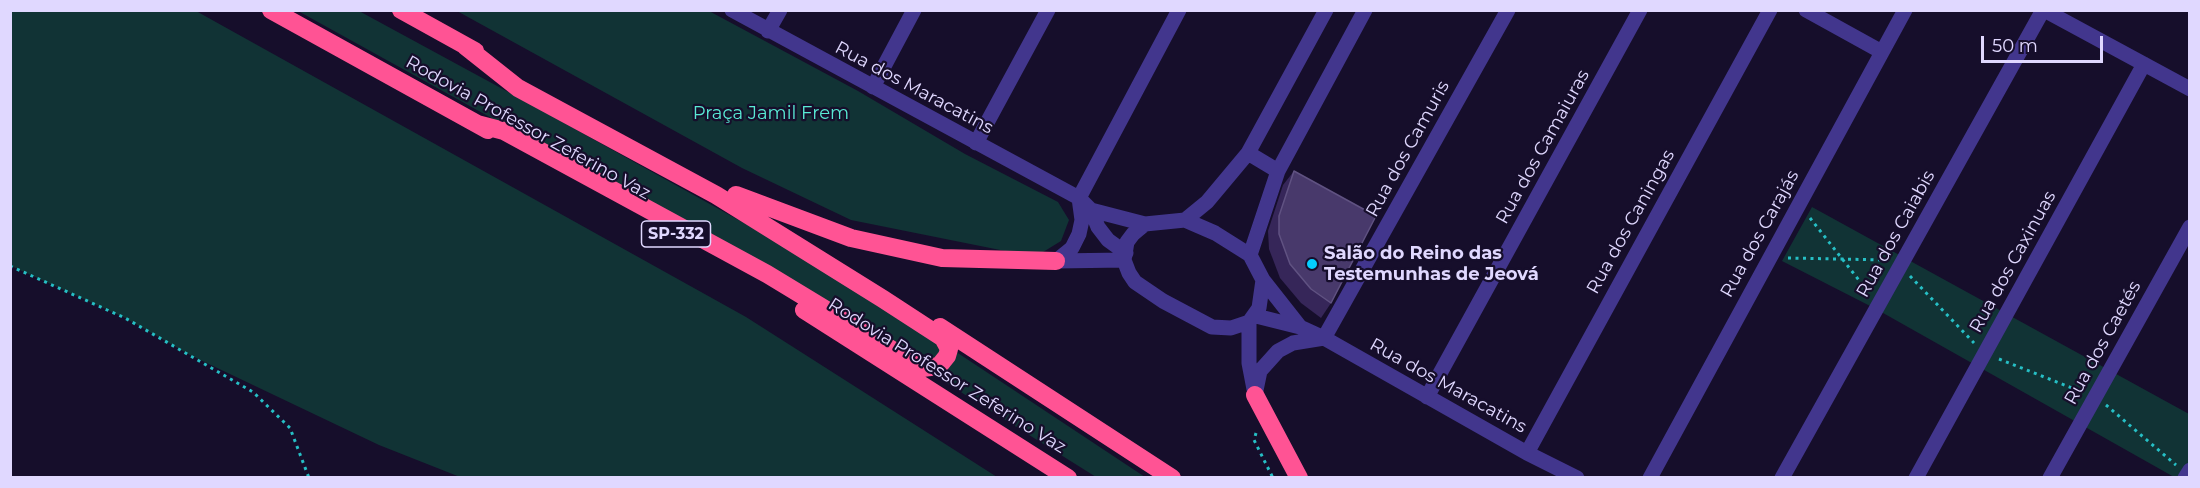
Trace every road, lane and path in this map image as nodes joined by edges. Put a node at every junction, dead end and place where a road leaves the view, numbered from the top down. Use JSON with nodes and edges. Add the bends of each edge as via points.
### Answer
{"nodes":[{"id":1,"x":271,"y":10,"type":"edge"},
{"id":2,"x":401,"y":10,"type":"edge"},
{"id":3,"x":732,"y":10,"type":"edge"},
{"id":4,"x":780,"y":10,"type":"edge"},
{"id":5,"x":914,"y":10,"type":"edge"},
{"id":6,"x":1048,"y":10,"type":"edge"},
{"id":7,"x":1179,"y":10,"type":"edge"},
{"id":8,"x":1326,"y":10,"type":"edge"},
{"id":9,"x":1365,"y":10,"type":"edge"},
{"id":10,"x":1508,"y":10,"type":"edge"},
{"id":11,"x":1640,"y":10,"type":"edge"},
{"id":12,"x":1770,"y":10,"type":"edge"},
{"id":13,"x":1806,"y":10,"type":"edge"},
{"id":14,"x":1905,"y":10,"type":"edge"},
{"id":15,"x":2043,"y":10,"type":"edge"},
{"id":16,"x":768,"y":31,"type":"junction"},
{"id":17,"x":465,"y":45,"type":"junction"},
{"id":18,"x":1882,"y":52,"type":"junction"},
{"id":19,"x":2144,"y":64,"type":"junction"},
{"id":20,"x":873,"y":87,"type":"junction"},
{"id":21,"x":2190,"y":89,"type":"edge"},
{"id":22,"x":477,"y":124,"type":"junction"},
{"id":23,"x":976,"y":143,"type":"junction"},
{"id":24,"x":1248,"y":153,"type":"junction"},
{"id":25,"x":1278,"y":171,"type":"junction"},
{"id":26,"x":736,"y":195,"type":"junction"},
{"id":27,"x":1079,"y":198,"type":"junction"},
{"id":28,"x":1799,"y":205,"type":"junction"},
{"id":29,"x":1091,"y":210,"type":"junction"},
{"id":30,"x":1185,"y":220,"type":"junction"},
{"id":31,"x":1145,"y":224,"type":"junction"},
{"id":32,"x":2190,"y":227,"type":"edge"},
{"id":33,"x":1250,"y":255,"type":"junction"},
{"id":34,"x":1125,"y":257,"type":"junction"},
{"id":35,"x":1769,"y":257,"type":"junction"},
{"id":36,"x":1842,"y":258,"type":"junction"},
{"id":37,"x":1056,"y":261,"type":"junction"},
{"id":38,"x":1902,"y":264,"type":"junction"},
{"id":39,"x":10,"y":266,"type":"edge"},
{"id":40,"x":1263,"y":280,"type":"junction"},
{"id":41,"x":1878,"y":306,"type":"junction"},
{"id":42,"x":1252,"y":319,"type":"junction"},
{"id":43,"x":1300,"y":327,"type":"junction"},
{"id":44,"x":1324,"y":338,"type":"junction"},
{"id":45,"x":1984,"y":354,"type":"junction"},
{"id":46,"x":1255,"y":395,"type":"junction"},
{"id":47,"x":1428,"y":397,"type":"junction"},
{"id":48,"x":2096,"y":397,"type":"junction"},
{"id":49,"x":1527,"y":453,"type":"junction"},
{"id":50,"x":2187,"y":474,"type":"edge"},
{"id":51,"x":309,"y":477,"type":"edge"},
{"id":52,"x":1068,"y":477,"type":"edge"},
{"id":53,"x":1173,"y":477,"type":"edge"},
{"id":54,"x":1299,"y":477,"type":"edge"},
{"id":55,"x":1577,"y":477,"type":"edge"},
{"id":56,"x":1650,"y":477,"type":"edge"},
{"id":57,"x":1782,"y":477,"type":"edge"},
{"id":58,"x":1916,"y":477,"type":"edge"},
{"id":59,"x":2050,"y":477,"type":"edge"}],
"edges":[{"from":1,"to":22,"type":"highway","name":"Rodovia Professor Zeferino Vaz","number":"SP-332"},
{"from":2,"to":17,"type":"highway","name":"Rodovia Professor Zeferino Vaz"},
{"from":3,"to":16,"type":"street","name":"Rua dos Maracatins"},
{"from":4,"to":16,"type":"street"},
{"from":5,"to":20,"type":"street"},
{"from":6,"to":23,"type":"street"},
{"from":7,"to":27,"type":"street"},
{"from":8,"to":24,"type":"street"},
{"from":9,"to":25,"type":"street"},
{"from":10,"to":44,"type":"street","name":"Rua dos Camuris"},
{"from":11,"to":47,"type":"street","name":"Rua dos Camaiuras"},
{"from":12,"to":49,"type":"street","name":"Rua dos Caningas"},
{"from":13,"to":18,"type":"street"},
{"from":14,"to":18,"type":"street","name":"Rua dos Carajás"},
{"from":15,"to":19,"type":"street"},
{"from":15,"to":38,"type":"street","name":"Rua dos Caiabis"},
{"from":16,"to":20,"type":"street","name":"Rua dos Maracatins"},
{"from":17,"to":22,"type":"highway","via":[[518,88],[716,195],[883,299],[943,338],[949,349],[947,356],[939,366],[922,368],[767,274],[504,131]]},
{"from":17,"to":26,"type":"highway","name":"Rodovia Professor Zeferino Vaz"},
{"from":18,"to":28,"type":"street","name":"Rua dos Carajás"},
{"from":19,"to":21,"type":"street"},
{"from":19,"to":45,"type":"street","name":"Rua dos Caxinuas"},
{"from":20,"to":23,"type":"street","name":"Rua dos Maracatins"},
{"from":22,"to":52,"type":"highway","name":"Rodovia Professor Zeferino Vaz","number":"SP-332","via":[[736,268]]},
{"from":23,"to":27,"type":"street","name":"Rua dos Maracatins"},
{"from":24,"to":25,"type":"street"},
{"from":24,"to":30,"type":"street","via":[[1207,202]]},
{"from":25,"to":33,"type":"street"},
{"from":26,"to":37,"type":"highway","via":[[851,238],[942,258]]},
{"from":26,"to":53,"type":"highway","name":"Rodovia Professor Zeferino Vaz"},
{"from":27,"to":29,"type":"street","name":"Rua dos Maracatins"},
{"from":27,"to":37,"type":"street","via":[[1079,234],[1072,248]]},
{"from":28,"to":35,"type":"street","name":"Rua dos Carajás"},
{"from":28,"to":36,"type":"path"},
{"from":29,"to":31,"type":"street"},
{"from":29,"to":34,"type":"street","name":"Rua dos Maracatins","via":[[1098,227]]},
{"from":30,"to":31,"type":"street"},
{"from":30,"to":33,"type":"street"},
{"from":31,"to":34,"type":"street","via":[[1127,242]]},
{"from":32,"to":48,"type":"street","name":"Rua dos Caetés"},
{"from":33,"to":40,"type":"street"},
{"from":34,"to":37,"type":"street"},
{"from":34,"to":42,"type":"street","via":[[1135,282],[1184,314],[1212,327],[1231,328]]},
{"from":35,"to":36,"type":"path"},
{"from":35,"to":56,"type":"street","name":"Rua dos Carajás"},
{"from":36,"to":38,"type":"path"},
{"from":36,"to":41,"type":"path"},
{"from":38,"to":41,"type":"street","name":"Rua dos Caiabis"},
{"from":38,"to":45,"type":"path"},
{"from":39,"to":51,"type":"path","via":[[125,318],[253,392],[290,428]]},
{"from":40,"to":42,"type":"street"},
{"from":40,"to":43,"type":"street","name":"Rua dos Maracatins"},
{"from":41,"to":57,"type":"street","name":"Rua dos Caiabis"},
{"from":42,"to":43,"type":"street","name":"Rua dos Maracatins"},
{"from":42,"to":46,"type":"street","via":[[1249,363]]},
{"from":43,"to":44,"type":"street","name":"Rua dos Maracatins"},
{"from":44,"to":46,"type":"street","via":[[1293,342],[1278,351],[1260,371]]},
{"from":44,"to":47,"type":"street","name":"Rua dos Maracatins"},
{"from":45,"to":48,"type":"path"},
{"from":45,"to":58,"type":"street","name":"Rua dos Caxinuas"},
{"from":46,"to":54,"type":"highway"},
{"from":47,"to":49,"type":"street","name":"Rua dos Maracatins"},
{"from":48,"to":50,"type":"path"},
{"from":48,"to":59,"type":"street","name":"Rua dos Caetés"},
{"from":49,"to":55,"type":"street","name":"Rua dos Maracatins"}]}
